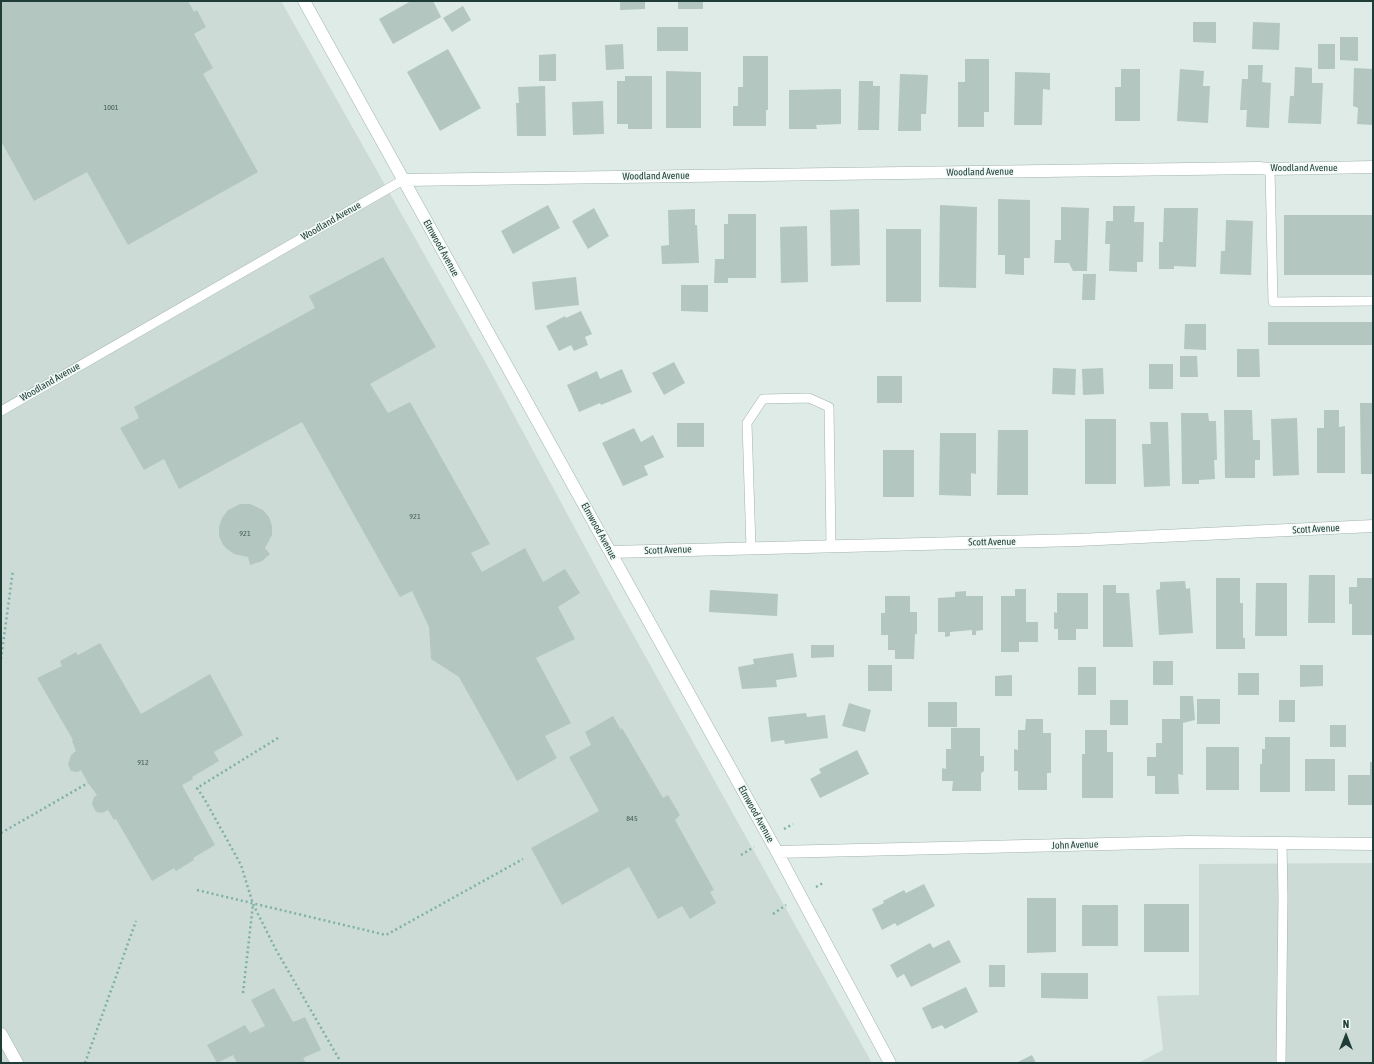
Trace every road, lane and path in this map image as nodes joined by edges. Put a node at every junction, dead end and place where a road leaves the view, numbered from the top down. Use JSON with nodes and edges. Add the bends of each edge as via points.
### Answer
{"nodes":[{"id":1,"x":304,"y":1,"type":"edge"},
{"id":2,"x":1373,"y":167,"type":"edge"},
{"id":3,"x":1270,"y":169,"type":"junction"},
{"id":4,"x":403,"y":180,"type":"junction"},
{"id":5,"x":1373,"y":301,"type":"edge"},
{"id":6,"x":1,"y":411,"type":"edge"},
{"id":7,"x":1373,"y":526,"type":"edge"},
{"id":8,"x":831,"y":546,"type":"junction"},
{"id":9,"x":751,"y":548,"type":"junction"},
{"id":10,"x":611,"y":552,"type":"junction"},
{"id":11,"x":13,"y":570,"type":"dead end"},
{"id":12,"x":2,"y":642,"type":"edge"},
{"id":13,"x":1,"y":659,"type":"edge"},
{"id":14,"x":278,"y":738,"type":"dead end"},
{"id":15,"x":88,"y":783,"type":"dead end"},
{"id":16,"x":1,"y":833,"type":"edge"},
{"id":17,"x":1282,"y":843,"type":"junction"},
{"id":18,"x":1373,"y":844,"type":"edge"},
{"id":19,"x":777,"y":852,"type":"junction"},
{"id":20,"x":523,"y":859,"type":"dead end"},
{"id":21,"x":197,"y":890,"type":"dead end"},
{"id":22,"x":253,"y":904,"type":"junction"},
{"id":23,"x":136,"y":921,"type":"dead end"},
{"id":24,"x":243,"y":992,"type":"dead end"},
{"id":25,"x":1,"y":1034,"type":"edge"},
{"id":26,"x":339,"y":1059,"type":"dead end"},
{"id":27,"x":17,"y":1063,"type":"edge"},
{"id":28,"x":85,"y":1063,"type":"edge"},
{"id":29,"x":890,"y":1063,"type":"edge"},
{"id":30,"x":1281,"y":1063,"type":"edge"}],
"edges":[{"from":1,"to":4,"type":"street","name":"Elmwood Avenue"},
{"from":2,"to":3,"type":"street","name":"Woodland Avenue"},
{"from":3,"to":4,"type":"street","name":"Woodland Avenue"},
{"from":3,"to":5,"type":"lane","via":[[1273,302]]},
{"from":4,"to":6,"type":"lane","name":"Woodland Avenue"},
{"from":4,"to":10,"type":"street","name":"Elmwood Avenue"},
{"from":7,"to":8,"type":"street","name":"Scott Avenue","via":[[1078,540]]},
{"from":8,"to":9,"type":"street","name":"Scott Avenue"},
{"from":8,"to":9,"type":"lane","via":[[829,407],[809,398],[763,399],[747,423]]},
{"from":9,"to":10,"type":"street","name":"Scott Avenue"},
{"from":10,"to":19,"type":"street","name":"Elmwood Avenue"},
{"from":11,"to":12,"type":"path"},
{"from":12,"to":13,"type":"path"},
{"from":14,"to":22,"type":"path","via":[[197,788],[241,865]]},
{"from":15,"to":16,"type":"path"},
{"from":17,"to":18,"type":"street","name":"John Avenue"},
{"from":17,"to":19,"type":"street","name":"John Avenue","via":[[1190,842]]},
{"from":17,"to":30,"type":"lane"},
{"from":19,"to":29,"type":"street","name":"Elmwood Avenue"},
{"from":20,"to":22,"type":"path","via":[[386,935]]},
{"from":21,"to":22,"type":"path"},
{"from":22,"to":24,"type":"path"},
{"from":22,"to":26,"type":"path","via":[[275,948]]},
{"from":23,"to":28,"type":"path"},
{"from":25,"to":27,"type":"street"}]}
